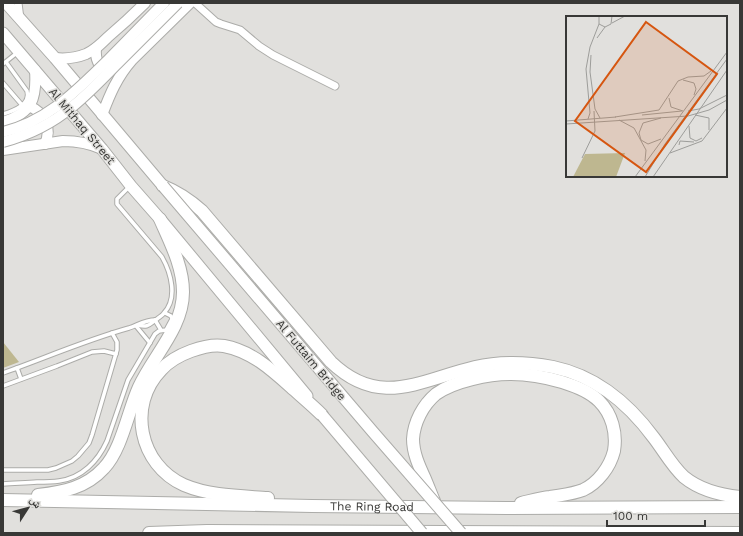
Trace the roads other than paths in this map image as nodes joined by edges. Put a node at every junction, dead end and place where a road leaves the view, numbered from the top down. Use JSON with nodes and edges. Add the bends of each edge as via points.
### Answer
{"nodes":[{"id":1,"x":6,"y":3,"type":"edge"},
{"id":2,"x":18,"y":3,"type":"edge"},
{"id":3,"x":145,"y":3,"type":"edge"},
{"id":4,"x":164,"y":3,"type":"edge"},
{"id":5,"x":178,"y":3,"type":"edge"},
{"id":6,"x":190,"y":3,"type":"edge"},
{"id":7,"x":195,"y":3,"type":"edge"},
{"id":8,"x":20,"y":19,"type":"junction"},
{"id":9,"x":3,"y":33,"type":"edge"},
{"id":10,"x":96,"y":48,"type":"junction"},
{"id":11,"x":19,"y":52,"type":"junction"},
{"id":12,"x":55,"y":58,"type":"junction"},
{"id":13,"x":4,"y":63,"type":"edge"},
{"id":14,"x":35,"y":70,"type":"junction"},
{"id":15,"x":121,"y":74,"type":"junction"},
{"id":16,"x":3,"y":83,"type":"edge"},
{"id":17,"x":335,"y":86,"type":"dead end"},
{"id":18,"x":26,"y":106,"type":"junction"},
{"id":19,"x":3,"y":114,"type":"edge"},
{"id":20,"x":102,"y":115,"type":"junction"},
{"id":21,"x":3,"y":122,"type":"edge"},
{"id":22,"x":3,"y":132,"type":"edge"},
{"id":23,"x":3,"y":142,"type":"edge"},
{"id":24,"x":45,"y":144,"type":"junction"},
{"id":25,"x":102,"y":149,"type":"junction"},
{"id":26,"x":3,"y":150,"type":"edge"},
{"id":27,"x":131,"y":186,"type":"junction"},
{"id":28,"x":164,"y":186,"type":"junction"},
{"id":29,"x":160,"y":220,"type":"junction"},
{"id":30,"x":165,"y":313,"type":"junction"},
{"id":31,"x":155,"y":320,"type":"junction"},
{"id":32,"x":137,"y":326,"type":"junction"},
{"id":33,"x":161,"y":330,"type":"junction"},
{"id":34,"x":112,"y":333,"type":"junction"},
{"id":35,"x":150,"y":343,"type":"junction"},
{"id":36,"x":116,"y":354,"type":"junction"},
{"id":37,"x":17,"y":368,"type":"junction"},
{"id":38,"x":3,"y":373,"type":"edge"},
{"id":39,"x":21,"y":380,"type":"junction"},
{"id":40,"x":3,"y":386,"type":"edge"},
{"id":41,"x":322,"y":415,"type":"junction"},
{"id":42,"x":3,"y":470,"type":"edge"},
{"id":43,"x":3,"y":484,"type":"edge"},
{"id":44,"x":740,"y":497,"type":"edge"},
{"id":45,"x":3,"y":499,"type":"edge"},
{"id":46,"x":434,"y":501,"type":"junction"},
{"id":47,"x":312,"y":506,"type":"junction"},
{"id":48,"x":740,"y":507,"type":"edge"},
{"id":49,"x":506,"y":508,"type":"junction"},
{"id":50,"x":149,"y":533,"type":"edge"},
{"id":51,"x":422,"y":533,"type":"edge"},
{"id":52,"x":461,"y":533,"type":"edge"},
{"id":53,"x":740,"y":533,"type":"edge"}],
"edges":[{"from":1,"to":8,"type":"main road","name":"Al Mithaq Street"},
{"from":2,"to":8,"type":"street"},
{"from":3,"to":10,"type":"main road"},
{"from":4,"to":22,"type":"main road","bridge":true,"via":[[63,102],[42,116]]},
{"from":5,"to":23,"type":"main road","bridge":true,"via":[[73,107],[44,126]]},
{"from":6,"to":15,"type":"main road"},
{"from":7,"to":17,"type":"street","via":[[216,22],[244,32],[269,53]]},
{"from":8,"to":12,"type":"main road","name":"Al Mithaq Street"},
{"from":9,"to":11,"type":"main road","name":"Al Mithaq Street"},
{"from":10,"to":12,"type":"main road","via":[[77,57]]},
{"from":10,"to":15,"type":"main road","via":[[96,57],[102,69],[109,73]]},
{"from":11,"to":13,"type":"lane"},
{"from":11,"to":14,"type":"main road","name":"Al Mithaq Street"},
{"from":12,"to":20,"type":"main road","name":"Al Mithaq Street"},
{"from":13,"to":18,"type":"lane","via":[[27,91]]},
{"from":14,"to":18,"type":"main road","via":[[34,95]]},
{"from":14,"to":25,"type":"main road","name":"Al Mithaq Street"},
{"from":15,"to":20,"type":"main road"},
{"from":16,"to":18,"type":"lane"},
{"from":18,"to":19,"type":"lane"},
{"from":18,"to":21,"type":"main road","via":[[26,111],[21,115]]},
{"from":18,"to":24,"type":"main road","via":[[37,110],[45,120],[48,134]]},
{"from":20,"to":28,"type":"main road","name":"Al Mithaq Street"},
{"from":24,"to":25,"type":"main road","via":[[76,141]]},
{"from":24,"to":26,"type":"main road"},
{"from":25,"to":27,"type":"main road","name":"Al Mithaq Street"},
{"from":27,"to":29,"type":"main road","name":"Al Mithaq Street"},
{"from":27,"to":30,"type":"lane","via":[[116,202],[166,263],[172,289]]},
{"from":28,"to":44,"type":"highway","via":[[184,196],[202,211],[331,362],[355,380],[390,388],[413,385],[493,364],[524,363],[554,367],[581,376],[609,391],[643,423],[684,476],[712,492]]},
{"from":28,"to":46,"type":"main road","name":"Al Futtaim Bridge","bridge":true},
{"from":29,"to":41,"type":"main road"},
{"from":29,"to":45,"type":"highway","via":[[180,268],[183,291],[180,311],[173,330],[138,388],[111,460],[97,475],[72,489]]},
{"from":30,"to":31,"type":"lane"},
{"from":30,"to":33,"type":"lane","via":[[172,319],[167,328]]},
{"from":31,"to":32,"type":"lane","via":[[147,326]]},
{"from":31,"to":33,"type":"lane"},
{"from":32,"to":34,"type":"lane"},
{"from":32,"to":35,"type":"lane"},
{"from":33,"to":35,"type":"lane"},
{"from":34,"to":36,"type":"lane","via":[[118,344]]},
{"from":34,"to":37,"type":"lane"},
{"from":35,"to":43,"type":"lane","via":[[128,380],[107,441],[89,467],[71,478],[60,481]]},
{"from":36,"to":39,"type":"lane","via":[[92,352]]},
{"from":36,"to":42,"type":"lane","via":[[92,435],[84,450],[72,461],[56,468]]},
{"from":37,"to":38,"type":"lane"},
{"from":37,"to":39,"type":"lane"},
{"from":39,"to":40,"type":"lane"},
{"from":41,"to":47,"type":"highway","via":[[264,364],[245,353],[211,345],[183,354],[161,370],[146,394],[142,409],[143,437],[147,447],[165,472],[176,480],[209,492],[268,498]]},
{"from":41,"to":51,"type":"main road","bridge":true},
{"from":45,"to":47,"type":"highway","name":"The Ring Road"},
{"from":46,"to":49,"type":"highway","via":[[416,459],[413,438],[422,409],[436,394],[471,379],[490,375],[535,375],[580,388],[600,401],[607,410],[615,432],[613,456],[601,476],[583,490]]},
{"from":46,"to":52,"type":"main road","name":"Al Futtaim Bridge","bridge":true},
{"from":47,"to":49,"type":"highway","name":"The Ring Road"},
{"from":48,"to":49,"type":"highway","name":"The Ring Road"},
{"from":50,"to":53,"type":"highway","name":"The Ring Road"}]}
